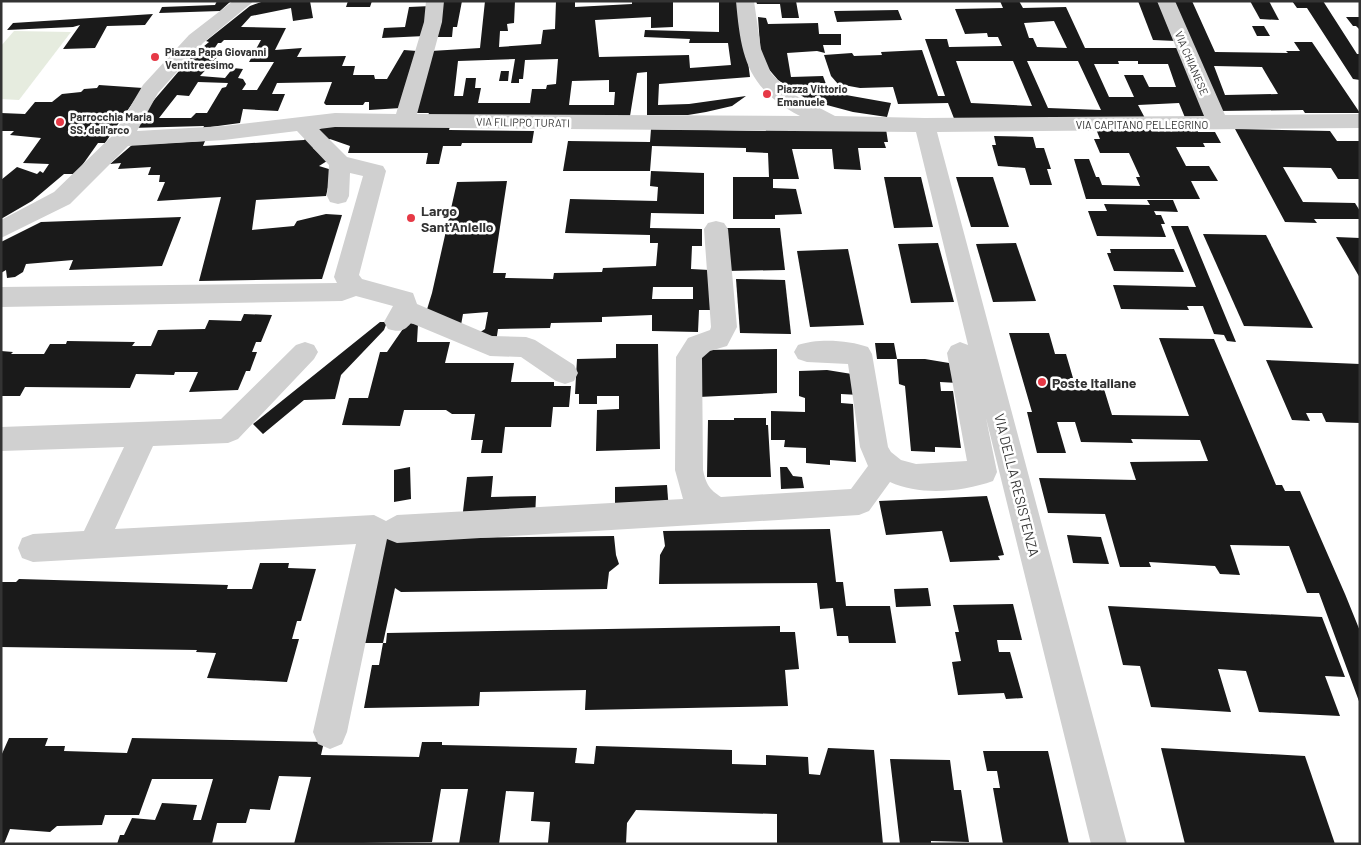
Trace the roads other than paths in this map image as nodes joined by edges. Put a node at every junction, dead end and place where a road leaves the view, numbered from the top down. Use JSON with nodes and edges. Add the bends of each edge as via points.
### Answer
{"nodes":[{"id":1,"x":245,"y":1,"type":"edge"},
{"id":2,"x":435,"y":1,"type":"edge"},
{"id":3,"x":745,"y":1,"type":"edge"},
{"id":4,"x":1166,"y":1,"type":"edge"},
{"id":5,"x":405,"y":120,"type":"junction"},
{"id":6,"x":1360,"y":121,"type":"edge"},
{"id":7,"x":301,"y":123,"type":"junction"},
{"id":8,"x":862,"y":123,"type":"junction"},
{"id":9,"x":1218,"y":124,"type":"junction"},
{"id":10,"x":925,"y":126,"type":"junction"},
{"id":11,"x":122,"y":139,"type":"junction"},
{"id":12,"x":340,"y":163,"type":"junction"},
{"id":13,"x":338,"y":196,"type":"dead end"},
{"id":14,"x":716,"y":229,"type":"dead end"},
{"id":15,"x":1,"y":230,"type":"edge"},
{"id":16,"x":354,"y":286,"type":"junction"},
{"id":17,"x":1,"y":297,"type":"edge"},
{"id":18,"x":305,"y":352,"type":"dead end"},
{"id":19,"x":807,"y":352,"type":"dead end"},
{"id":20,"x":960,"y":353,"type":"dead end"},
{"id":21,"x":564,"y":373,"type":"dead end"},
{"id":22,"x":144,"y":434,"type":"junction"},
{"id":23,"x":1,"y":439,"type":"edge"},
{"id":24,"x":886,"y":464,"type":"junction"},
{"id":25,"x":983,"y":472,"type":"junction"},
{"id":26,"x":1014,"y":474,"type":"junction"},
{"id":27,"x":718,"y":510,"type":"junction"},
{"id":28,"x":397,"y":529,"type":"dead end"},
{"id":29,"x":93,"y":544,"type":"junction"},
{"id":30,"x":33,"y":548,"type":"dead end"},
{"id":31,"x":330,"y":732,"type":"dead end"},
{"id":32,"x":1109,"y":844,"type":"edge"}],
"edges":[{"from":1,"to":11,"type":"street","via":[[196,39],[156,82]]},
{"from":2,"to":5,"type":"street","via":[[433,22]]},
{"from":3,"to":8,"type":"street","via":[[750,53],[756,69],[771,87],[790,102],[818,116]]},
{"from":4,"to":9,"type":"street","name":"VIA CHIANESE"},
{"from":5,"to":7,"type":"street","name":"VIA FILIPPO TURATI"},
{"from":5,"to":8,"type":"street","name":"VIA FILIPPO TURATI"},
{"from":6,"to":9,"type":"street","name":"VIA CAPITANO PELLEGRINO"},
{"from":7,"to":11,"type":"street","name":"VIA FILIPPO TURATI","via":[[224,133]]},
{"from":7,"to":12,"type":"street"},
{"from":8,"to":10,"type":"street","name":"VIA FILIPPO TURATI"},
{"from":9,"to":10,"type":"street","name":"VIA CAPITANO PELLEGRINO"},
{"from":10,"to":26,"type":"street","name":"VIA DELLA RESISTENZA"},
{"from":11,"to":15,"type":"street","via":[[62,198]]},
{"from":12,"to":13,"type":"street"},
{"from":12,"to":16,"type":"street","via":[[374,172],[346,277]]},
{"from":14,"to":27,"type":"street","via":[[724,328],[718,339],[693,347],[689,357],[689,470],[691,488],[702,502]]},
{"from":16,"to":17,"type":"street","via":[[342,292]]},
{"from":16,"to":21,"type":"street","via":[[404,300],[401,316],[490,346],[526,347]]},
{"from":18,"to":22,"type":"street","via":[[228,432]]},
{"from":19,"to":24,"type":"street","via":[[860,354],[874,447],[880,461]]},
{"from":20,"to":25,"type":"street"},
{"from":22,"to":23,"type":"street"},
{"from":22,"to":29,"type":"street"},
{"from":24,"to":25,"type":"street","via":[[901,474],[924,478]]},
{"from":24,"to":27,"type":"street","via":[[859,502]]},
{"from":25,"to":26,"type":"street"},
{"from":26,"to":32,"type":"street","name":"VIA DELLA RESISTENZA"},
{"from":27,"to":28,"type":"street"},
{"from":29,"to":30,"type":"street"},
{"from":29,"to":31,"type":"street","via":[[374,529]]}]}
